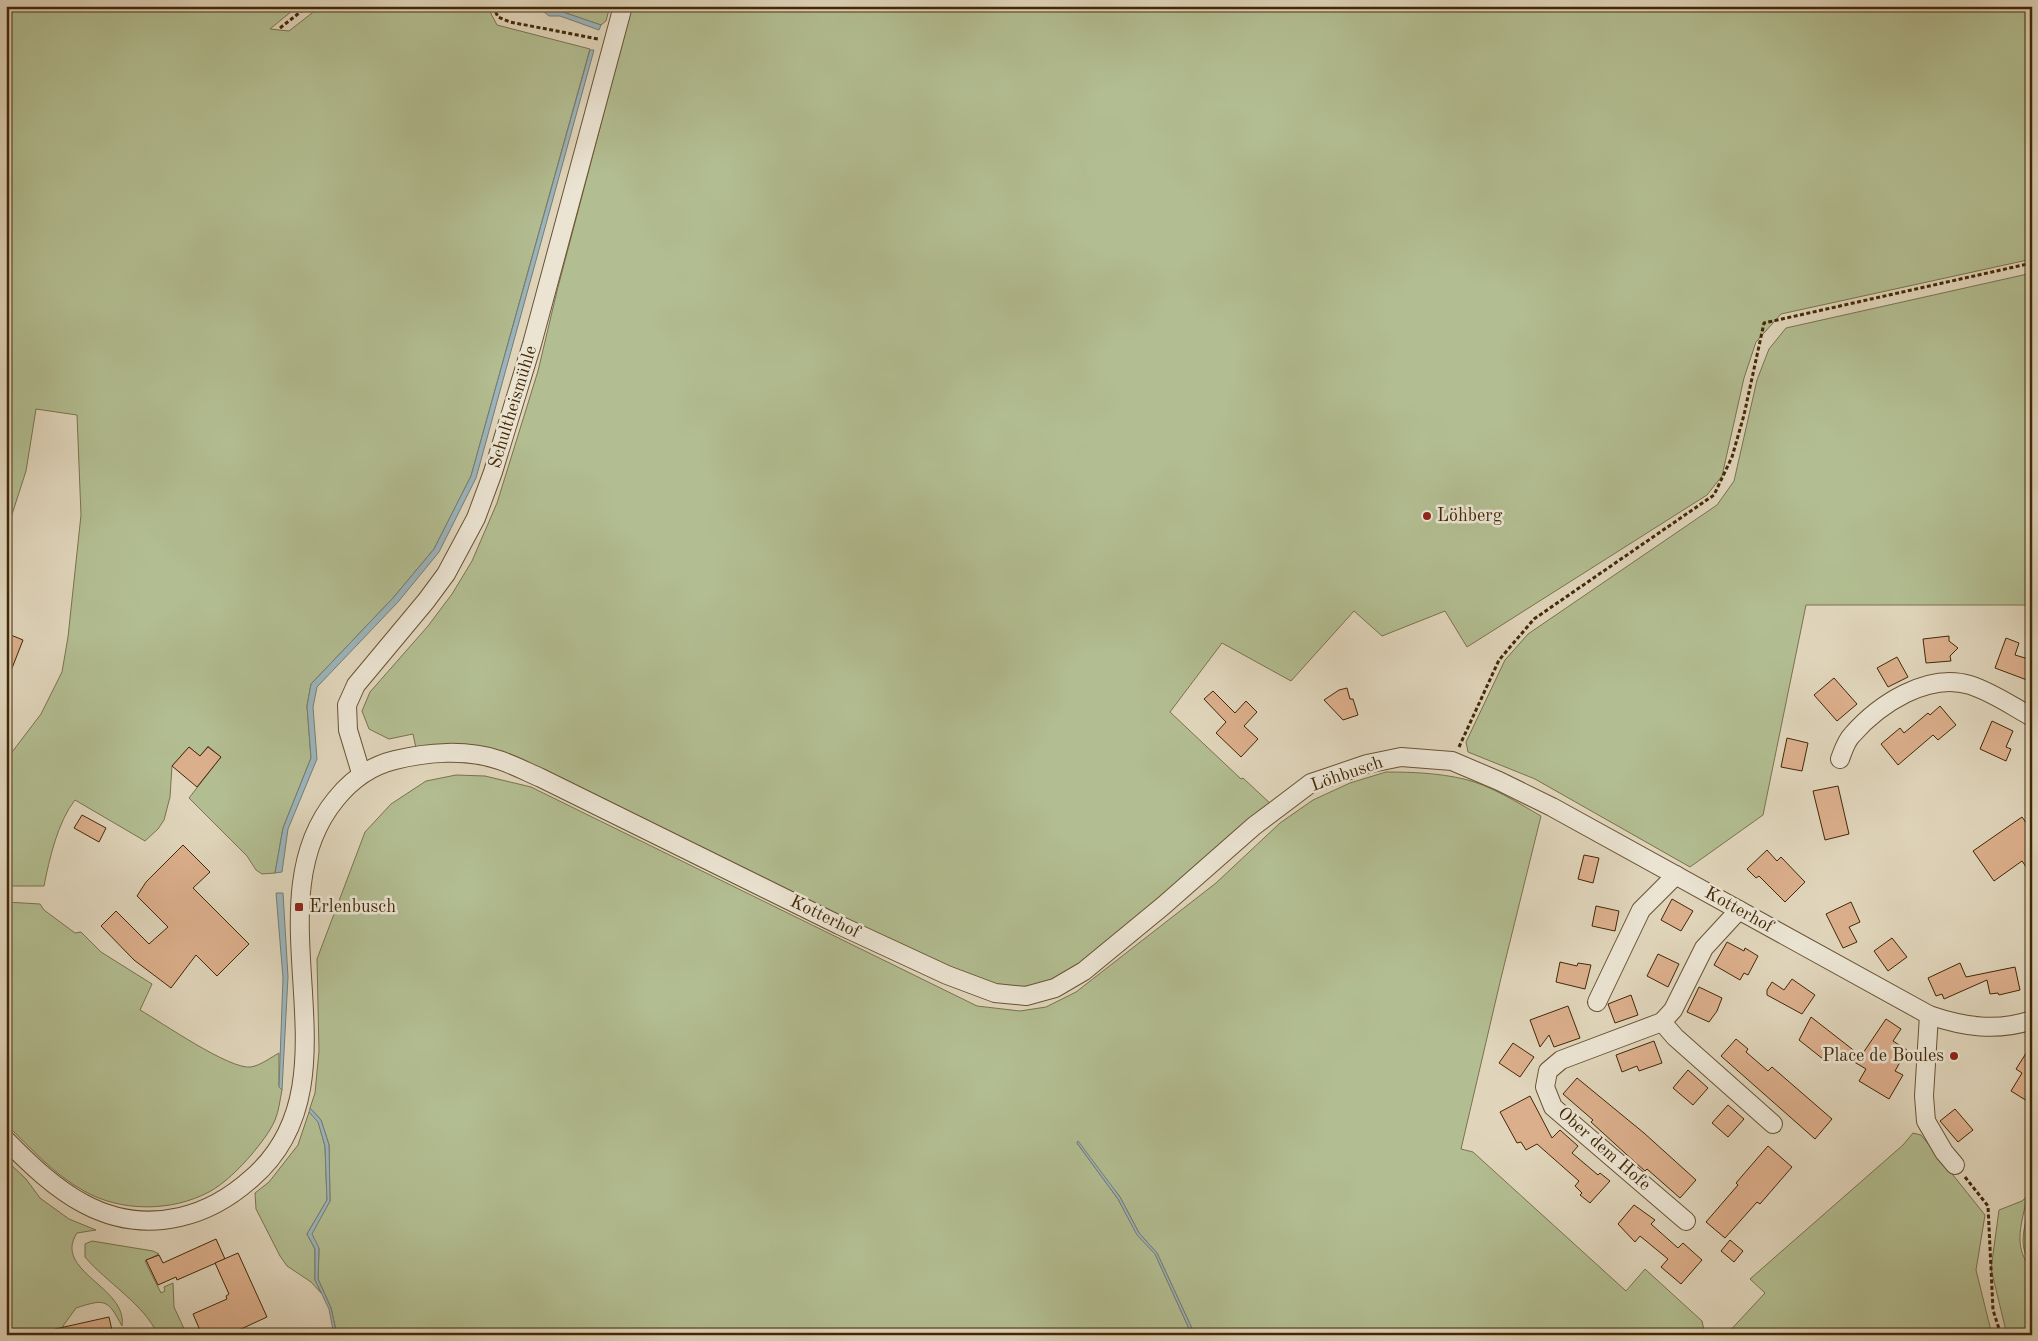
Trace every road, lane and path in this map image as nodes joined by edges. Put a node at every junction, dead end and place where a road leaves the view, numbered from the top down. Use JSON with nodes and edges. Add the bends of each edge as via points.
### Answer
{"nodes":[{"id":1,"x":308,"y":6,"type":"edge"},
{"id":2,"x":493,"y":6,"type":"edge"},
{"id":3,"x":622,"y":6,"type":"edge"},
{"id":4,"x":280,"y":28,"type":"dead end"},
{"id":5,"x":613,"y":42,"type":"junction"},
{"id":6,"x":2032,"y":263,"type":"edge"},
{"id":7,"x":2032,"y":717,"type":"edge"},
{"id":8,"x":1840,"y":759,"type":"dead end"},
{"id":9,"x":1452,"y":761,"type":"junction"},
{"id":10,"x":361,"y":774,"type":"junction"},
{"id":11,"x":1254,"y":826,"type":"joint"},
{"id":12,"x":1676,"y":875,"type":"junction"},
{"id":13,"x":1739,"y":910,"type":"junction"},
{"id":14,"x":1597,"y":1002,"type":"dead end"},
{"id":15,"x":1929,"y":1015,"type":"junction"},
{"id":16,"x":2032,"y":1020,"type":"edge"},
{"id":17,"x":1662,"y":1022,"type":"junction"},
{"id":18,"x":1773,"y":1124,"type":"dead end"},
{"id":19,"x":6,"y":1140,"type":"edge"},
{"id":20,"x":1955,"y":1165,"type":"joint"},
{"id":21,"x":1686,"y":1220,"type":"dead end"},
{"id":22,"x":2000,"y":1335,"type":"edge"}],
"edges":[{"from":1,"to":4,"type":"path"},
{"from":2,"to":5,"type":"path","via":[[498,17],[510,22]]},
{"from":3,"to":5,"type":"street","name":"Schultheismühle"},
{"from":5,"to":10,"type":"street","name":"Schultheismühle","via":[[532,344],[476,518],[446,574],[356,686],[347,705],[348,730]]},
{"from":6,"to":9,"type":"path","via":[[1764,323],[1732,457],[1714,495],[1534,619],[1499,660]]},
{"from":7,"to":8,"type":"street","via":[[1970,685],[1939,682],[1898,698],[1871,716],[1850,736]]},
{"from":9,"to":11,"type":"street","name":"Löhbusch","via":[[1401,757],[1367,764],[1312,783]]},
{"from":9,"to":12,"type":"street","name":"Kotterhof","via":[[1552,807]]},
{"from":10,"to":11,"type":"street","name":"Kotterhof","via":[[380,763],[417,754],[465,754],[498,759],[946,975],[995,993],[1026,996],[1054,988],[1084,971]]},
{"from":10,"to":19,"type":"street","name":"Kotterhof","via":[[326,811],[309,850],[299,907],[306,1053],[288,1131],[266,1166],[240,1189],[189,1215],[160,1222],[130,1221],[91,1208],[60,1190]]},
{"from":12,"to":13,"type":"street","name":"Kotterhof"},
{"from":12,"to":14,"type":"street","via":[[1641,910]]},
{"from":13,"to":15,"type":"street","name":"Kotterhof"},
{"from":13,"to":17,"type":"street","via":[[1704,948],[1673,1010]]},
{"from":15,"to":16,"type":"street","name":"Kotterhof","via":[[1952,1023],[1996,1029]]},
{"from":15,"to":20,"type":"street","via":[[1924,1096],[1926,1121]]},
{"from":17,"to":18,"type":"street"},
{"from":17,"to":21,"type":"street","name":"Ober dem Hofe","via":[[1561,1060],[1548,1071],[1545,1087],[1553,1107]]},
{"from":20,"to":22,"type":"path","via":[[1988,1206],[1993,1310]]}]}
